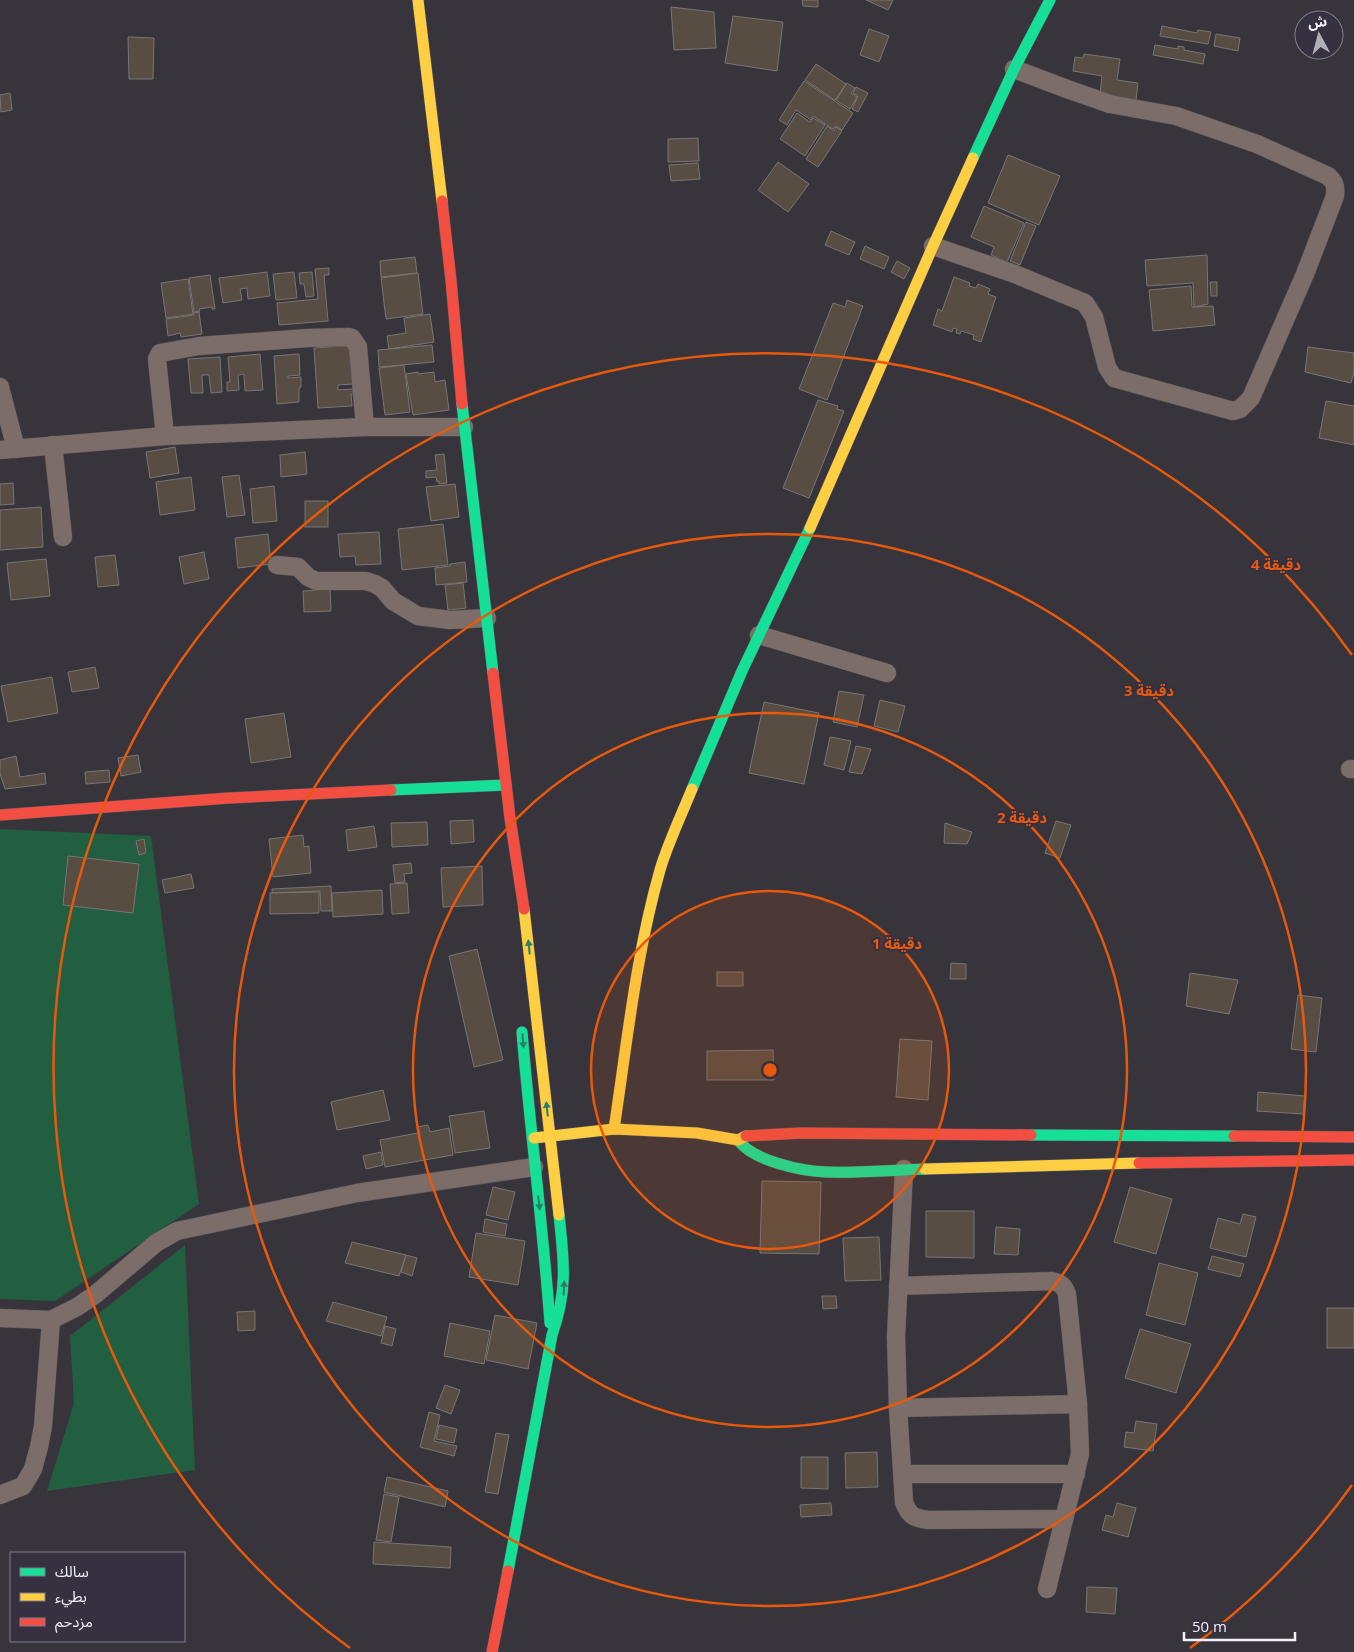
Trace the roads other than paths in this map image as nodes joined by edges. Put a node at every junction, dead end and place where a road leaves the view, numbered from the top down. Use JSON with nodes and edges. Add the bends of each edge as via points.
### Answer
{"nodes":[{"id":1,"x":418,"y":0,"type":"edge"},
{"id":2,"x":1050,"y":0,"type":"edge"},
{"id":3,"x":1014,"y":69,"type":"junction"},
{"id":4,"x":933,"y":246,"type":"junction"},
{"id":5,"x":0,"y":387,"type":"edge"},
{"id":6,"x":366,"y":426,"type":"junction"},
{"id":7,"x":464,"y":427,"type":"junction"},
{"id":8,"x":165,"y":436,"type":"junction"},
{"id":9,"x":53,"y":445,"type":"junction"},
{"id":10,"x":8,"y":450,"type":"edge"},
{"id":11,"x":63,"y":537,"type":"dead end"},
{"id":12,"x":278,"y":565,"type":"dead end"},
{"id":13,"x":487,"y":618,"type":"junction"},
{"id":14,"x":759,"y":635,"type":"junction"},
{"id":15,"x":887,"y":673,"type":"dead end"},
{"id":16,"x":506,"y":785,"type":"junction"},
{"id":17,"x":0,"y":815,"type":"edge"},
{"id":18,"x":510,"y":818,"type":"junction"},
{"id":19,"x":516,"y":938,"type":"dead end"},
{"id":20,"x":522,"y":1025,"type":"dead end"},
{"id":21,"x":614,"y":1129,"type":"junction"},
{"id":22,"x":549,"y":1136,"type":"junction"},
{"id":23,"x":1354,"y":1138,"type":"edge"},
{"id":24,"x":531,"y":1139,"type":"junction"},
{"id":25,"x":738,"y":1140,"type":"junction"},
{"id":26,"x":1173,"y":1150,"type":"junction"},
{"id":27,"x":1354,"y":1160,"type":"edge"},
{"id":28,"x":534,"y":1167,"type":"junction"},
{"id":29,"x":904,"y":1169,"type":"junction"},
{"id":30,"x":898,"y":1286,"type":"junction"},
{"id":31,"x":0,"y":1318,"type":"edge"},
{"id":32,"x":51,"y":1320,"type":"junction"},
{"id":33,"x":552,"y":1335,"type":"junction"},
{"id":34,"x":1078,"y":1404,"type":"junction"},
{"id":35,"x":898,"y":1408,"type":"junction"},
{"id":36,"x":903,"y":1474,"type":"junction"},
{"id":37,"x":1076,"y":1474,"type":"junction"},
{"id":38,"x":0,"y":1495,"type":"edge"},
{"id":39,"x":1064,"y":1519,"type":"junction"},
{"id":40,"x":1047,"y":1589,"type":"dead end"},
{"id":41,"x":492,"y":1652,"type":"edge"},
{"id":42,"x":502,"y":1652,"type":"edge"}],
"edges":[{"from":1,"to":7,"type":"street","via":[[451,280]]},
{"from":2,"to":3,"type":"street"},
{"from":3,"to":4,"type":"street"},
{"from":3,"to":4,"type":"street","via":[[1110,104],[1194,122],[1256,144],[1332,179],[1335,196],[1251,398],[1233,411],[1114,378],[1107,367],[1094,317],[1086,303],[1032,280]]},
{"from":4,"to":14,"type":"street","via":[[812,524]]},
{"from":5,"to":10,"type":"street"},
{"from":6,"to":7,"type":"street"},
{"from":6,"to":8,"type":"street"},
{"from":6,"to":8,"type":"street","via":[[355,342],[349,337],[308,338],[199,346],[160,354],[157,359]]},
{"from":7,"to":13,"type":"street"},
{"from":8,"to":9,"type":"street"},
{"from":9,"to":10,"type":"street"},
{"from":9,"to":11,"type":"street"},
{"from":12,"to":13,"type":"street","via":[[298,567],[316,581],[366,581],[375,584],[393,601],[418,616],[450,620]]},
{"from":13,"to":16,"type":"street"},
{"from":14,"to":15,"type":"street"},
{"from":14,"to":21,"type":"street","via":[[660,869],[637,976]]},
{"from":16,"to":17,"type":"street","via":[[229,798]]},
{"from":16,"to":18,"type":"street"},
{"from":18,"to":19,"type":"street"},
{"from":22,"to":18,"type":"street","one_way":true,"via":[[528,938]]},
{"from":20,"to":24,"type":"street","one_way":true},
{"from":21,"to":22,"type":"street"},
{"from":21,"to":25,"type":"street","via":[[697,1133]]},
{"from":22,"to":24,"type":"street"},
{"from":33,"to":22,"type":"street","one_way":true,"via":[[561,1311],[564,1278]]},
{"from":23,"to":26,"type":"street"},
{"from":24,"to":28,"type":"street"},
{"from":25,"to":26,"type":"street","via":[[747,1136],[801,1133]]},
{"from":25,"to":29,"type":"street","via":[[742,1148],[757,1156],[804,1169],[833,1172]]},
{"from":26,"to":27,"type":"street"},
{"from":26,"to":29,"type":"street"},
{"from":28,"to":32,"type":"street","via":[[357,1193],[177,1231],[156,1243],[96,1294]]},
{"from":28,"to":33,"type":"street","one_way":true},
{"from":29,"to":30,"type":"street"},
{"from":30,"to":34,"type":"street","via":[[1059,1283],[1067,1294]]},
{"from":30,"to":35,"type":"street"},
{"from":31,"to":32,"type":"street"},
{"from":32,"to":38,"type":"street","via":[[43,1426],[33,1469],[23,1486]]},
{"from":33,"to":41,"type":"street"},
{"from":33,"to":42,"type":"street","via":[[559,1351]]},
{"from":34,"to":35,"type":"street"},
{"from":34,"to":37,"type":"street","via":[[1080,1448]]},
{"from":35,"to":36,"type":"street"},
{"from":36,"to":37,"type":"street"},
{"from":36,"to":39,"type":"street","via":[[907,1512],[919,1519]]},
{"from":37,"to":39,"type":"street"},
{"from":39,"to":40,"type":"street"}]}
